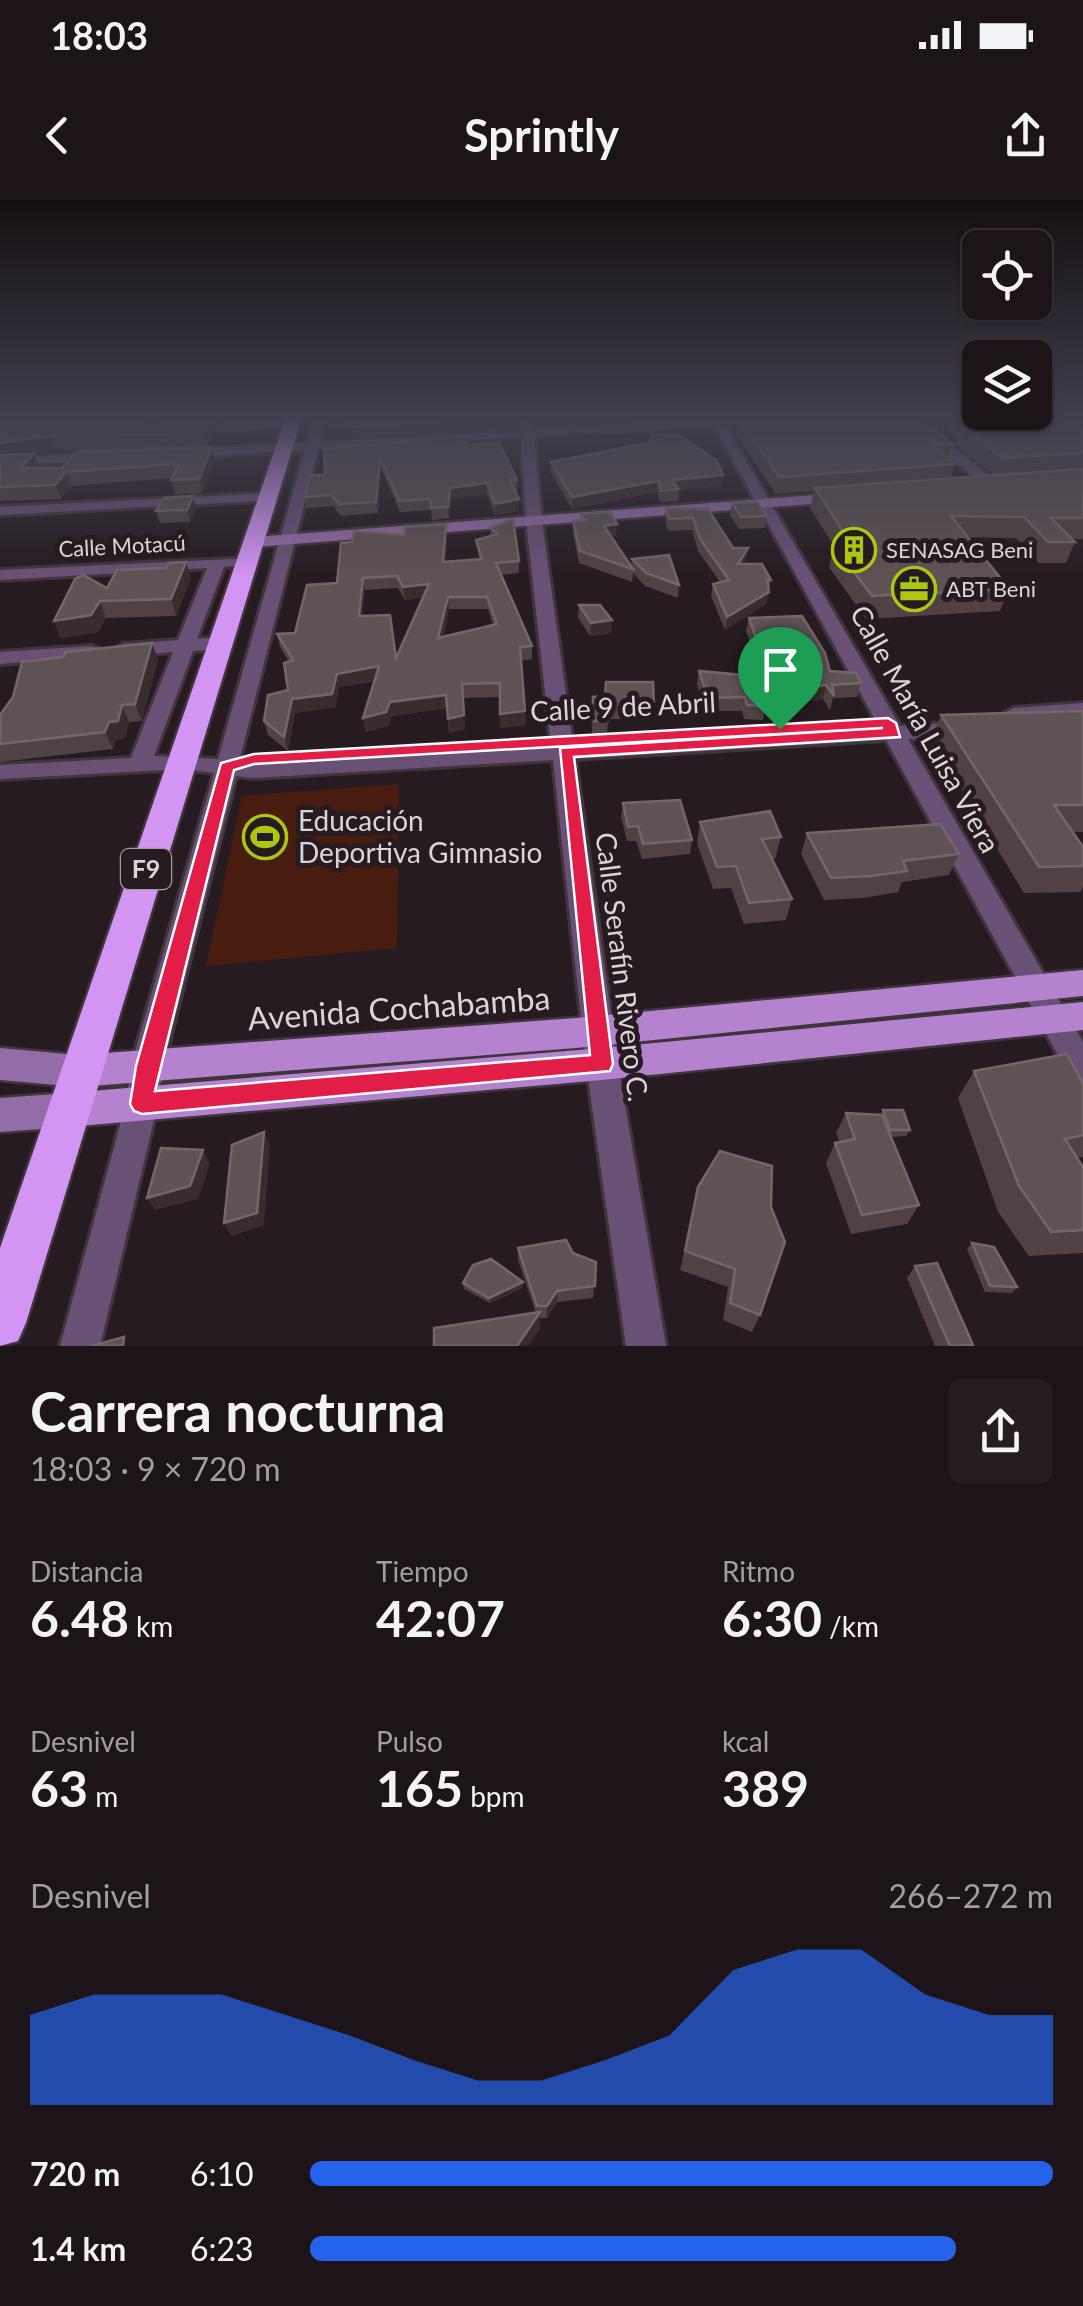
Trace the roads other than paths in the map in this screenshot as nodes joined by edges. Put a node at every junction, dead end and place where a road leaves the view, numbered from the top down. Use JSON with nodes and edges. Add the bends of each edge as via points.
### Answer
{"nodes":[{"id":1,"x":281,"y":470,"type":"edge"},
{"id":2,"x":285,"y":470,"type":"edge"},
{"id":3,"x":530,"y":470,"type":"edge"},
{"id":4,"x":746,"y":470,"type":"edge"},
{"id":5,"x":974,"y":470,"type":"edge"},
{"id":6,"x":989,"y":483,"type":"edge"},
{"id":7,"x":857,"y":494,"type":"edge"},
{"id":8,"x":269,"y":497,"type":"junction"},
{"id":9,"x":763,"y":501,"type":"junction"},
{"id":10,"x":0,"y":511,"type":"edge"},
{"id":11,"x":534,"y":518,"type":"junction"},
{"id":12,"x":259,"y":546,"type":"junction"},
{"id":13,"x":0,"y":575,"type":"edge"},
{"id":14,"x":266,"y":622,"type":"junction"},
{"id":15,"x":224,"y":634,"type":"junction"},
{"id":16,"x":185,"y":646,"type":"junction"},
{"id":17,"x":0,"y":658,"type":"edge"},
{"id":18,"x":1083,"y":709,"type":"edge"},
{"id":19,"x":1083,"y":720,"type":"edge"},
{"id":20,"x":891,"y":728,"type":"junction"},
{"id":21,"x":565,"y":746,"type":"junction"},
{"id":22,"x":182,"y":762,"type":"junction"},
{"id":23,"x":140,"y":764,"type":"junction"},
{"id":24,"x":226,"y":766,"type":"junction"},
{"id":25,"x":0,"y":772,"type":"edge"},
{"id":26,"x":1083,"y":983,"type":"edge"},
{"id":27,"x":1034,"y":988,"type":"junction"},
{"id":28,"x":1067,"y":1017,"type":"edge"},
{"id":29,"x":600,"y":1047,"type":"junction"},
{"id":30,"x":0,"y":1064,"type":"edge"},
{"id":31,"x":147,"y":1066,"type":"junction"},
{"id":32,"x":80,"y":1071,"type":"junction"},
{"id":33,"x":1083,"y":1071,"type":"edge"},
{"id":34,"x":154,"y":1102,"type":"junction"},
{"id":35,"x":68,"y":1110,"type":"junction"},
{"id":36,"x":0,"y":1116,"type":"edge"},
{"id":37,"x":0,"y":1323,"type":"edge"},
{"id":38,"x":80,"y":1346,"type":"edge"},
{"id":39,"x":646,"y":1346,"type":"edge"}],
"edges":[{"from":1,"to":8,"type":"highway","number":"F9"},
{"from":2,"to":12,"type":"street"},
{"from":3,"to":11,"type":"street","name":"Calle Serafín Rivero C."},
{"from":4,"to":9,"type":"street","name":"Calle María Luisa Viera"},
{"from":5,"to":6,"type":"street"},
{"from":7,"to":9,"type":"main road"},
{"from":8,"to":10,"type":"street"},
{"from":8,"to":12,"type":"highway","number":"F9"},
{"from":9,"to":11,"type":"main road"},
{"from":9,"to":20,"type":"street","name":"Calle María Luisa Viera"},
{"from":11,"to":12,"type":"main road"},
{"from":11,"to":21,"type":"street","name":"Calle Serafín Rivero C."},
{"from":12,"to":13,"type":"street","name":"Calle Motacú"},
{"from":12,"to":14,"type":"street"},
{"from":12,"to":15,"type":"highway","number":"F9"},
{"from":12,"to":16,"type":"street"},
{"from":14,"to":15,"type":"street"},
{"from":14,"to":24,"type":"street"},
{"from":15,"to":16,"type":"street"},
{"from":15,"to":22,"type":"highway","number":"F9"},
{"from":16,"to":17,"type":"street"},
{"from":16,"to":23,"type":"street"},
{"from":18,"to":20,"type":"street","name":"Calle 9 de Abril"},
{"from":19,"to":20,"type":"street","name":"Calle 9 de Abril"},
{"from":20,"to":21,"type":"street","name":"Calle 9 de Abril"},
{"from":20,"to":27,"type":"street","name":"Calle María Luisa Viera"},
{"from":21,"to":24,"type":"street","name":"Calle 9 de Abril","via":[[253,772]]},
{"from":21,"to":29,"type":"street","name":"Calle Serafín Rivero C."},
{"from":22,"to":23,"type":"street","name":"Calle 9 de Abril"},
{"from":22,"to":24,"type":"street","name":"Calle 9 de Abril"},
{"from":22,"to":32,"type":"highway","number":"F9"},
{"from":23,"to":25,"type":"street","name":"Calle 9 de Abril"},
{"from":24,"to":31,"type":"street"},
{"from":26,"to":27,"type":"main road","name":"Avenida Cochabamba"},
{"from":27,"to":28,"type":"street","name":"Calle María Luisa Viera"},
{"from":27,"to":29,"type":"main road","name":"Avenida Cochabamba"},
{"from":28,"to":29,"type":"main road","name":"Avenida Cochabamba"},
{"from":28,"to":33,"type":"street","name":"Calle María Luisa Viera"},
{"from":29,"to":31,"type":"main road","name":"Avenida Cochabamba"},
{"from":29,"to":34,"type":"main road","name":"Avenida Cochabamba"},
{"from":29,"to":39,"type":"street","name":"Calle Serafín Rivero C."},
{"from":30,"to":32,"type":"main road"},
{"from":31,"to":32,"type":"main road","name":"Avenida Cochabamba"},
{"from":31,"to":34,"type":"street"},
{"from":32,"to":35,"type":"highway","number":"F9"},
{"from":34,"to":35,"type":"main road","name":"Avenida Cochabamba"},
{"from":34,"to":38,"type":"street"},
{"from":35,"to":36,"type":"main road"},
{"from":35,"to":37,"type":"highway","number":"F9"}]}
